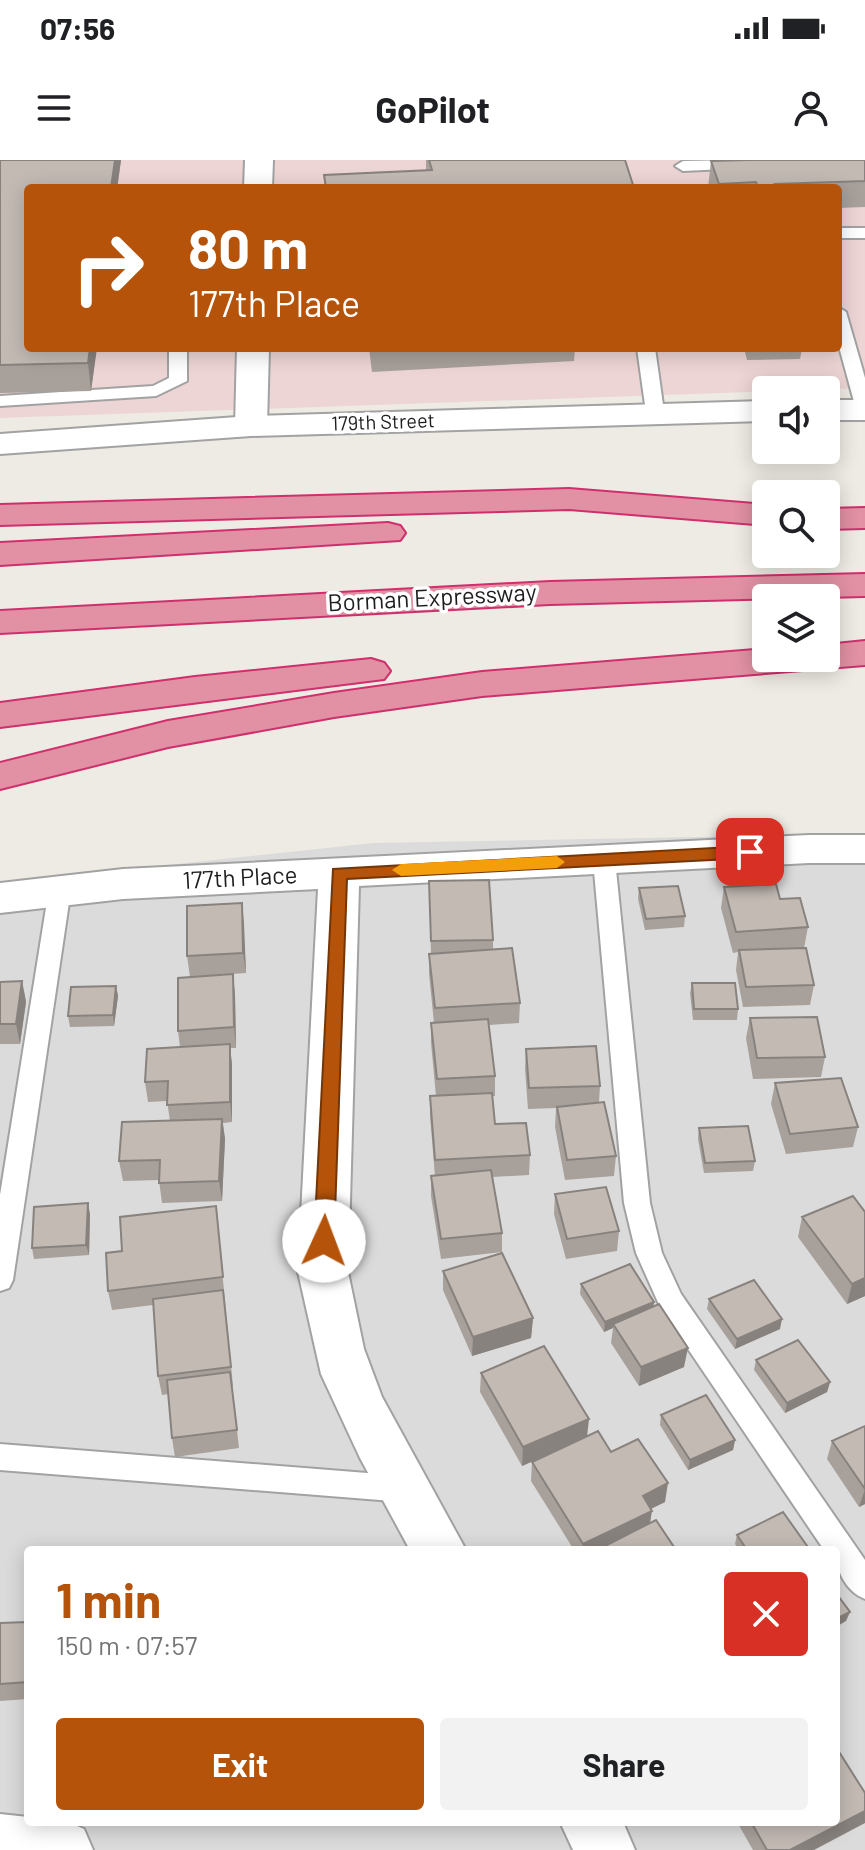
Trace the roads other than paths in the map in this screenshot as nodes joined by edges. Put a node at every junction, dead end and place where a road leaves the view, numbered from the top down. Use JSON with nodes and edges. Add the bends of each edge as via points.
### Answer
{"nodes":[{"id":1,"x":259,"y":160,"type":"edge"},
{"id":2,"x":683,"y":163,"type":"edge"},
{"id":3,"x":759,"y":165,"type":"edge"},
{"id":4,"x":258,"y":184,"type":"edge"},
{"id":5,"x":682,"y":184,"type":"edge"},
{"id":6,"x":842,"y":233,"type":"edge"},
{"id":7,"x":865,"y":233,"type":"edge"},
{"id":8,"x":842,"y":326,"type":"edge"},
{"id":9,"x":178,"y":352,"type":"edge"},
{"id":10,"x":253,"y":352,"type":"edge"},
{"id":11,"x":647,"y":352,"type":"edge"},
{"id":12,"x":0,"y":401,"type":"edge"},
{"id":13,"x":865,"y":409,"type":"edge"},
{"id":14,"x":840,"y":410,"type":"edge"},
{"id":15,"x":752,"y":411,"type":"edge"},
{"id":16,"x":655,"y":412,"type":"junction"},
{"id":17,"x":251,"y":426,"type":"junction"},
{"id":18,"x":0,"y":444,"type":"edge"},
{"id":19,"x":0,"y":515,"type":"edge"},
{"id":20,"x":752,"y":516,"type":"edge"},
{"id":21,"x":752,"y":518,"type":"edge"},
{"id":22,"x":865,"y":518,"type":"edge"},
{"id":23,"x":840,"y":519,"type":"edge"},
{"id":24,"x":0,"y":554,"type":"edge"},
{"id":25,"x":865,"y":585,"type":"edge"},
{"id":26,"x":0,"y":622,"type":"edge"},
{"id":27,"x":752,"y":650,"type":"edge"},
{"id":28,"x":840,"y":650,"type":"edge"},
{"id":29,"x":865,"y":651,"type":"edge"},
{"id":30,"x":840,"y":655,"type":"edge"},
{"id":31,"x":752,"y":662,"type":"edge"},
{"id":32,"x":0,"y":715,"type":"edge"},
{"id":33,"x":0,"y":776,"type":"edge"},
{"id":34,"x":865,"y":849,"type":"edge"},
{"id":35,"x":604,"y":860,"type":"junction"},
{"id":36,"x":339,"y":874,"type":"junction"},
{"id":37,"x":60,"y":889,"type":"junction"},
{"id":38,"x":0,"y":898,"type":"edge"},
{"id":39,"x":0,"y":1280,"type":"edge"},
{"id":40,"x":0,"y":1457,"type":"edge"},
{"id":41,"x":405,"y":1489,"type":"junction"},
{"id":42,"x":437,"y":1546,"type":"edge"},
{"id":43,"x":838,"y":1546,"type":"edge"},
{"id":44,"x":840,"y":1548,"type":"edge"},
{"id":45,"x":865,"y":1585,"type":"edge"},
{"id":46,"x":592,"y":1826,"type":"edge"},
{"id":47,"x":0,"y":1844,"type":"edge"},
{"id":48,"x":63,"y":1850,"type":"edge"},
{"id":49,"x":605,"y":1850,"type":"edge"}],
"edges":[{"from":1,"to":4,"type":"street"},
{"from":2,"to":3,"type":"lane"},
{"from":2,"to":5,"type":"lane"},
{"from":6,"to":7,"type":"lane"},
{"from":8,"to":13,"type":"lane"},
{"from":9,"to":12,"type":"lane","via":[[178,381],[156,391]]},
{"from":10,"to":17,"type":"street"},
{"from":11,"to":16,"type":"lane"},
{"from":13,"to":14,"type":"street"},
{"from":15,"to":16,"type":"street","name":"179th Street"},
{"from":16,"to":17,"type":"street","name":"179th Street"},
{"from":17,"to":18,"type":"street","name":"179th Street"},
{"from":19,"to":20,"type":"highway","via":[[569,499]]},
{"from":21,"to":24,"type":"highway"},
{"from":22,"to":23,"type":"highway"},
{"from":25,"to":26,"type":"highway","name":"Borman Expressway","via":[[535,593]]},
{"from":27,"to":32,"type":"highway","via":[[408,667]]},
{"from":28,"to":29,"type":"highway"},
{"from":29,"to":30,"type":"highway"},
{"from":31,"to":33,"type":"highway","via":[[482,684],[334,705],[168,734]]},
{"from":34,"to":35,"type":"street","name":"177th Place"},
{"from":35,"to":36,"type":"street","name":"177th Place"},
{"from":35,"to":43,"type":"lane","via":[[637,1203],[649,1253],[671,1301]]},
{"from":36,"to":37,"type":"street","name":"177th Place"},
{"from":36,"to":41,"type":"street","via":[[323,1272],[347,1374]]},
{"from":37,"to":38,"type":"street","name":"177th Place"},
{"from":37,"to":39,"type":"lane"},
{"from":40,"to":41,"type":"lane"},
{"from":41,"to":42,"type":"street"},
{"from":44,"to":45,"type":"lane"},
{"from":46,"to":49,"type":"street"},
{"from":47,"to":48,"type":"street"}]}
